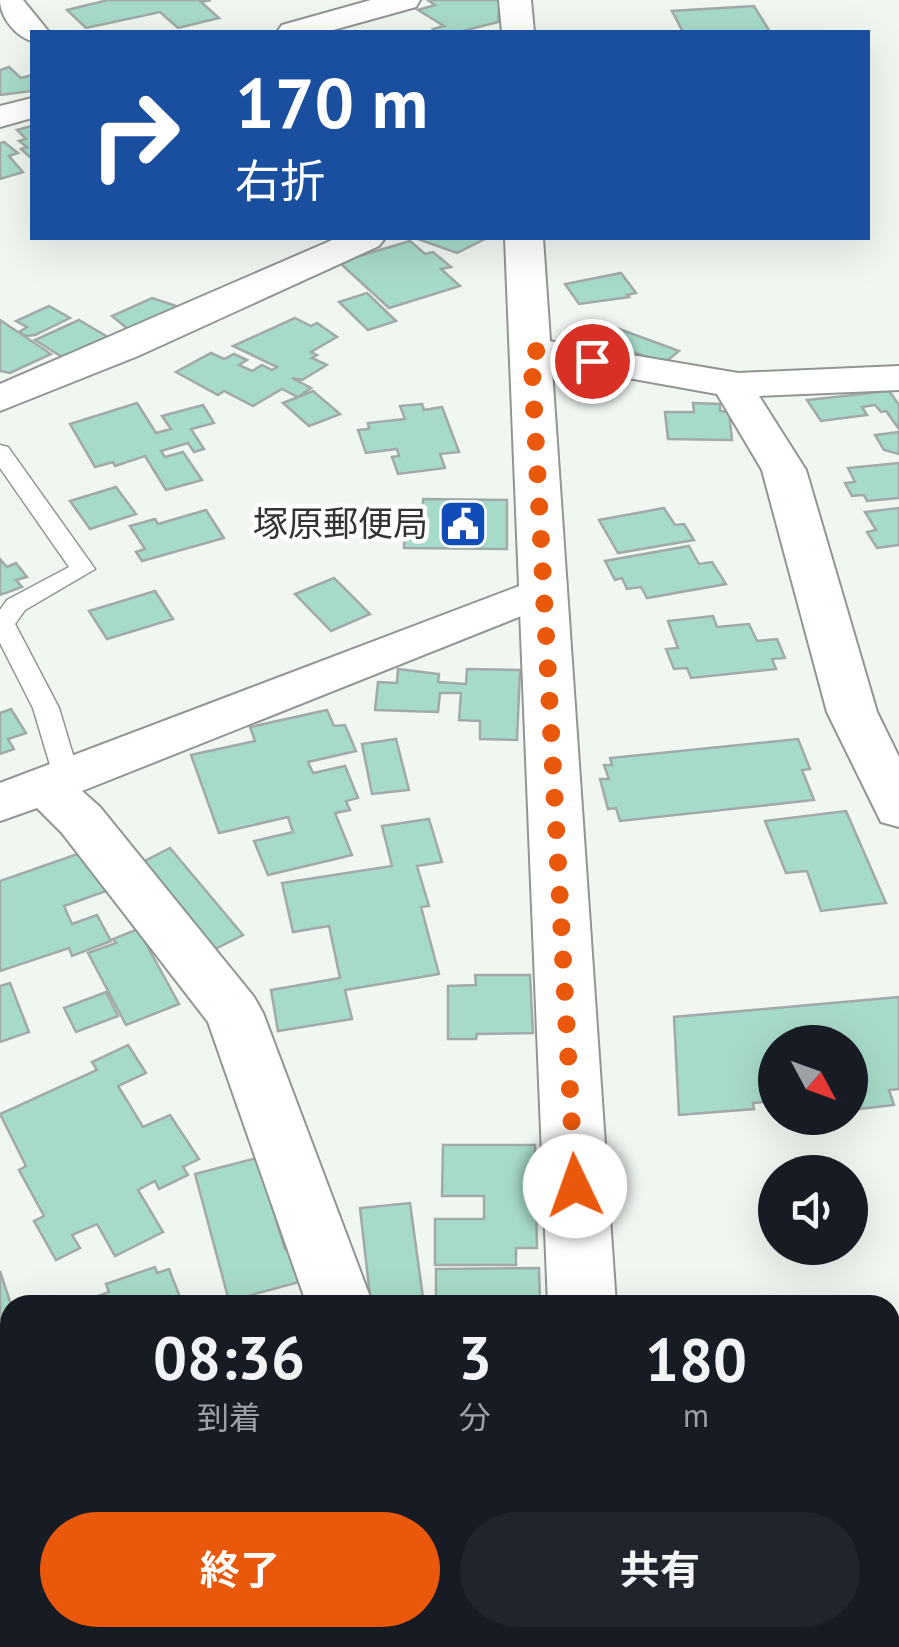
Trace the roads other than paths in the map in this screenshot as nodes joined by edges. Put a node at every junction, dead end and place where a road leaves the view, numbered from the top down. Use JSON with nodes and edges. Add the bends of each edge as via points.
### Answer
{"nodes":[{"id":1,"x":7,"y":0,"type":"edge"},
{"id":2,"x":405,"y":0,"type":"edge"},
{"id":3,"x":516,"y":0,"type":"edge"},
{"id":4,"x":31,"y":30,"type":"edge"},
{"id":5,"x":300,"y":30,"type":"edge"},
{"id":6,"x":518,"y":30,"type":"edge"},
{"id":7,"x":30,"y":109,"type":"edge"},
{"id":8,"x":0,"y":117,"type":"edge"},
{"id":9,"x":362,"y":240,"type":"edge"},
{"id":10,"x":524,"y":240,"type":"edge"},
{"id":11,"x":531,"y":350,"type":"junction"},
{"id":12,"x":899,"y":378,"type":"edge"},
{"id":13,"x":738,"y":385,"type":"junction"},
{"id":14,"x":0,"y":399,"type":"edge"},
{"id":15,"x":0,"y":452,"type":"edge"},
{"id":16,"x":544,"y":591,"type":"junction"},
{"id":17,"x":37,"y":787,"type":"edge"},
{"id":18,"x":899,"y":809,"type":"edge"},
{"id":19,"x":336,"y":1295,"type":"edge"},
{"id":20,"x":581,"y":1295,"type":"edge"}],
"edges":[{"from":1,"to":4,"type":"street"},
{"from":2,"to":5,"type":"street"},
{"from":3,"to":6,"type":"main road"},
{"from":7,"to":8,"type":"street"},
{"from":9,"to":14,"type":"street"},
{"from":10,"to":11,"type":"main road"},
{"from":11,"to":13,"type":"street"},
{"from":11,"to":16,"type":"main road"},
{"from":12,"to":13,"type":"street"},
{"from":13,"to":18,"type":"street","via":[[738,398],[784,470],[852,712]]},
{"from":15,"to":17,"type":"lane","via":[[83,569],[16,605],[3,624],[46,708]]},
{"from":16,"to":17,"type":"street"},
{"from":16,"to":20,"type":"main road"},
{"from":17,"to":19,"type":"street","via":[[81,820],[234,1013]]}]}
